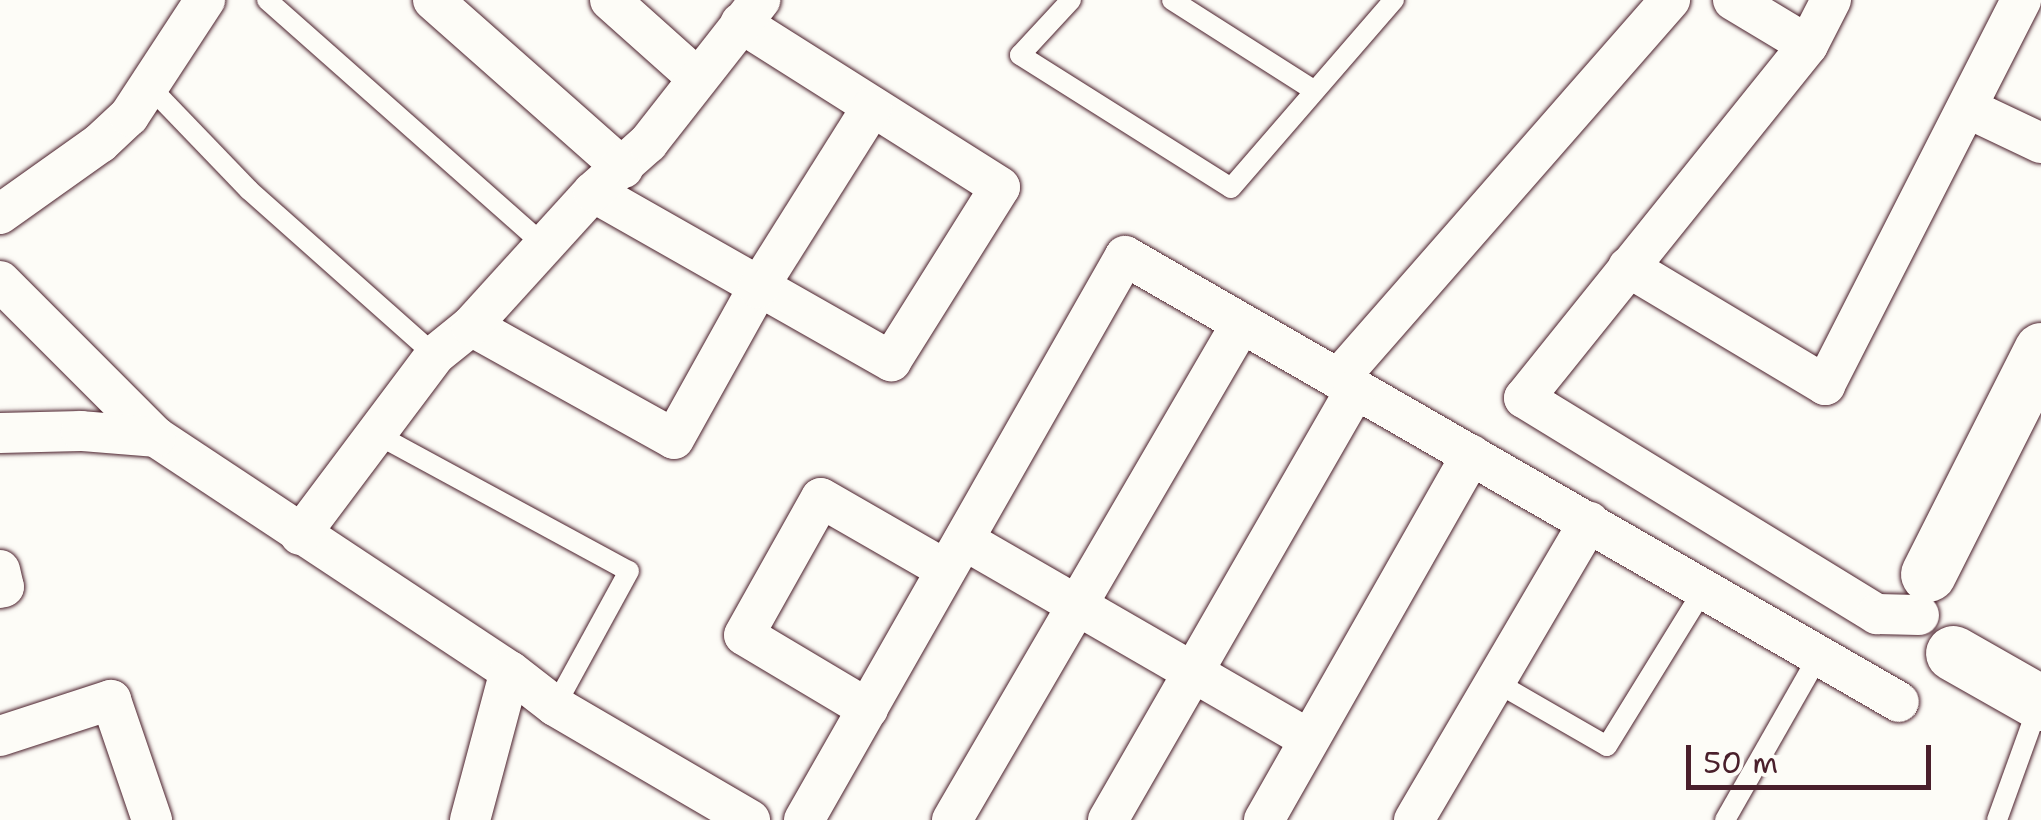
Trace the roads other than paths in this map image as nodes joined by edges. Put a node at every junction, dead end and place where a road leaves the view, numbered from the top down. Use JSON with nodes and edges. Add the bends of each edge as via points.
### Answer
{"nodes":[{"id":1,"x":206,"y":0,"type":"edge"},
{"id":2,"x":267,"y":0,"type":"edge"},
{"id":3,"x":433,"y":0,"type":"edge"},
{"id":4,"x":610,"y":0,"type":"edge"},
{"id":5,"x":1071,"y":0,"type":"edge"},
{"id":6,"x":1172,"y":0,"type":"edge"},
{"id":7,"x":1394,"y":0,"type":"edge"},
{"id":8,"x":1670,"y":0,"type":"edge"},
{"id":9,"x":1732,"y":0,"type":"edge"},
{"id":10,"x":1830,"y":0,"type":"edge"},
{"id":11,"x":2021,"y":0,"type":"edge"},
{"id":12,"x":750,"y":12,"type":"edge"},
{"id":13,"x":1808,"y":45,"type":"junction"},
{"id":14,"x":696,"y":77,"type":"junction"},
{"id":15,"x":149,"y":86,"type":"junction"},
{"id":16,"x":1315,"y":91,"type":"junction"},
{"id":17,"x":872,"y":107,"type":"junction"},
{"id":18,"x":1967,"y":108,"type":"junction"},
{"id":19,"x":2041,"y":143,"type":"edge"},
{"id":20,"x":608,"y":180,"type":"junction"},
{"id":21,"x":0,"y":214,"type":"edge"},
{"id":22,"x":544,"y":244,"type":"junction"},
{"id":23,"x":1628,"y":267,"type":"junction"},
{"id":24,"x":0,"y":281,"type":"edge"},
{"id":25,"x":758,"y":288,"type":"junction"},
{"id":26,"x":1240,"y":324,"type":"junction"},
{"id":27,"x":470,"y":326,"type":"junction"},
{"id":28,"x":2041,"y":350,"type":"edge"},
{"id":29,"x":435,"y":356,"type":"junction"},
{"id":30,"x":1347,"y":384,"type":"junction"},
{"id":31,"x":0,"y":433,"type":"edge"},
{"id":32,"x":378,"y":435,"type":"junction"},
{"id":33,"x":156,"y":436,"type":"junction"},
{"id":34,"x":1471,"y":456,"type":"junction"},
{"id":35,"x":1589,"y":522,"type":"junction"},
{"id":36,"x":300,"y":535,"type":"junction"},
{"id":37,"x":955,"y":555,"type":"junction"},
{"id":38,"x":0,"y":570,"type":"edge"},
{"id":39,"x":0,"y":588,"type":"edge"},
{"id":40,"x":1704,"y":590,"type":"junction"},
{"id":41,"x":1077,"y":607,"type":"junction"},
{"id":42,"x":1933,"y":614,"type":"junction"},
{"id":43,"x":1818,"y":656,"type":"junction"},
{"id":44,"x":510,"y":671,"type":"junction"},
{"id":45,"x":1193,"y":673,"type":"junction"},
{"id":46,"x":1494,"y":681,"type":"junction"},
{"id":47,"x":1899,"y":702,"type":"dead end"},
{"id":48,"x":2040,"y":702,"type":"edge"},
{"id":49,"x":555,"y":706,"type":"junction"},
{"id":50,"x":868,"y":709,"type":"junction"},
{"id":51,"x":0,"y":736,"type":"edge"},
{"id":52,"x":1309,"y":739,"type":"junction"},
{"id":53,"x":152,"y":820,"type":"edge"},
{"id":54,"x":470,"y":820,"type":"edge"},
{"id":55,"x":750,"y":820,"type":"edge"},
{"id":56,"x":804,"y":820,"type":"edge"},
{"id":57,"x":952,"y":820,"type":"edge"},
{"id":58,"x":1108,"y":820,"type":"edge"},
{"id":59,"x":1264,"y":820,"type":"edge"},
{"id":60,"x":1414,"y":820,"type":"edge"},
{"id":61,"x":1725,"y":820,"type":"edge"},
{"id":62,"x":1997,"y":820,"type":"edge"}],
"edges":[{"from":1,"to":15,"type":"street"},
{"from":2,"to":22,"type":"lane"},
{"from":3,"to":20,"type":"street"},
{"from":4,"to":14,"type":"street"},
{"from":5,"to":16,"type":"lane","via":[[1020,55],[1231,188]]},
{"from":6,"to":16,"type":"lane"},
{"from":7,"to":16,"type":"lane"},
{"from":8,"to":30,"type":"street"},
{"from":9,"to":13,"type":"street"},
{"from":10,"to":13,"type":"street"},
{"from":11,"to":18,"type":"street"},
{"from":12,"to":14,"type":"street"},
{"from":12,"to":17,"type":"street"},
{"from":13,"to":23,"type":"street"},
{"from":14,"to":20,"type":"street"},
{"from":15,"to":21,"type":"street","via":[[100,143]]},
{"from":15,"to":29,"type":"lane","via":[[249,190]]},
{"from":17,"to":25,"type":"street"},
{"from":17,"to":25,"type":"street","via":[[1000,188],[890,361]]},
{"from":18,"to":19,"type":"street"},
{"from":18,"to":23,"type":"street","via":[[1825,386]]},
{"from":20,"to":22,"type":"street"},
{"from":20,"to":25,"type":"street"},
{"from":22,"to":27,"type":"street"},
{"from":23,"to":42,"type":"street","via":[[1524,398],[1877,614]]},
{"from":24,"to":33,"type":"street"},
{"from":25,"to":27,"type":"street","via":[[674,439]]},
{"from":26,"to":30,"type":"street"},
{"from":26,"to":37,"type":"street","via":[[1125,256]]},
{"from":26,"to":41,"type":"street"},
{"from":27,"to":29,"type":"street"},
{"from":28,"to":42,"type":"street"},
{"from":29,"to":32,"type":"street"},
{"from":30,"to":34,"type":"street"},
{"from":30,"to":45,"type":"street"},
{"from":31,"to":33,"type":"street"},
{"from":32,"to":36,"type":"street"},
{"from":32,"to":49,"type":"lane","via":[[629,570]]},
{"from":33,"to":36,"type":"street"},
{"from":34,"to":35,"type":"street"},
{"from":34,"to":52,"type":"street"},
{"from":35,"to":40,"type":"street"},
{"from":35,"to":46,"type":"street"},
{"from":36,"to":44,"type":"street"},
{"from":37,"to":41,"type":"street"},
{"from":37,"to":50,"type":"street"},
{"from":37,"to":50,"type":"street","via":[[821,498],[744,634]]},
{"from":38,"to":39,"type":"street"},
{"from":40,"to":43,"type":"street"},
{"from":40,"to":46,"type":"lane","via":[[1607,746]]},
{"from":41,"to":45,"type":"street"},
{"from":41,"to":57,"type":"street"},
{"from":42,"to":48,"type":"street"},
{"from":43,"to":47,"type":"street"},
{"from":43,"to":61,"type":"lane"},
{"from":44,"to":49,"type":"street"},
{"from":44,"to":54,"type":"street"},
{"from":45,"to":52,"type":"street"},
{"from":45,"to":58,"type":"street"},
{"from":46,"to":60,"type":"street"},
{"from":48,"to":62,"type":"lane"},
{"from":49,"to":55,"type":"street"},
{"from":50,"to":56,"type":"street"},
{"from":51,"to":53,"type":"street","via":[[111,700]]},
{"from":52,"to":59,"type":"street"}]}
